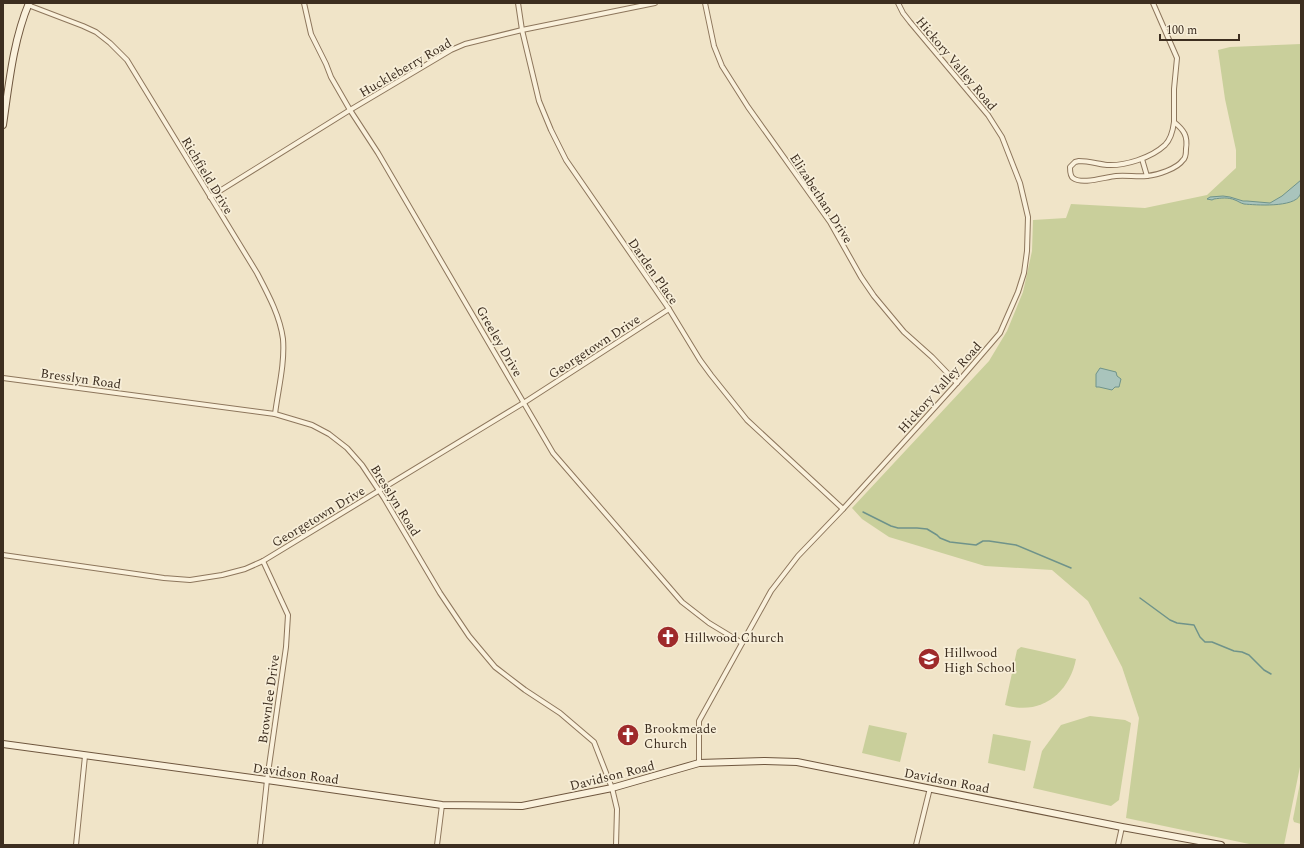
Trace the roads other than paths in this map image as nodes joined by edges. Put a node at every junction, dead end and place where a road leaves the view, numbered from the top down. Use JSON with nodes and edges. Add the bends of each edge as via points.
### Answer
{"nodes":[{"id":1,"x":304,"y":3,"type":"edge"},
{"id":2,"x":518,"y":3,"type":"edge"},
{"id":3,"x":656,"y":3,"type":"edge"},
{"id":4,"x":705,"y":3,"type":"edge"},
{"id":5,"x":898,"y":3,"type":"edge"},
{"id":6,"x":1153,"y":3,"type":"edge"},
{"id":7,"x":29,"y":4,"type":"edge"},
{"id":8,"x":522,"y":30,"type":"junction"},
{"id":9,"x":5,"y":103,"type":"edge"},
{"id":10,"x":350,"y":110,"type":"junction"},
{"id":11,"x":1174,"y":122,"type":"junction"},
{"id":12,"x":3,"y":125,"type":"edge"},
{"id":13,"x":1142,"y":159,"type":"junction"},
{"id":14,"x":1147,"y":176,"type":"junction"},
{"id":15,"x":210,"y":197,"type":"junction"},
{"id":16,"x":669,"y":309,"type":"junction"},
{"id":17,"x":3,"y":378,"type":"edge"},
{"id":18,"x":957,"y":383,"type":"junction"},
{"id":19,"x":525,"y":402,"type":"junction"},
{"id":20,"x":275,"y":414,"type":"junction"},
{"id":21,"x":379,"y":491,"type":"junction"},
{"id":22,"x":843,"y":509,"type":"junction"},
{"id":23,"x":3,"y":555,"type":"edge"},
{"id":24,"x":263,"y":561,"type":"junction"},
{"id":25,"x":742,"y":643,"type":"junction"},
{"id":26,"x":3,"y":744,"type":"edge"},
{"id":27,"x":85,"y":756,"type":"junction"},
{"id":28,"x":699,"y":763,"type":"junction"},
{"id":29,"x":267,"y":780,"type":"junction"},
{"id":30,"x":612,"y":788,"type":"junction"},
{"id":31,"x":930,"y":788,"type":"junction"},
{"id":32,"x":442,"y":805,"type":"junction"},
{"id":33,"x":1122,"y":827,"type":"junction"},
{"id":34,"x":76,"y":845,"type":"edge"},
{"id":35,"x":260,"y":845,"type":"edge"},
{"id":36,"x":437,"y":845,"type":"edge"},
{"id":37,"x":616,"y":845,"type":"edge"},
{"id":38,"x":916,"y":845,"type":"edge"},
{"id":39,"x":1118,"y":845,"type":"edge"},
{"id":40,"x":1221,"y":845,"type":"edge"}],
"edges":[{"from":1,"to":10,"type":"street","name":"Greeley Drive","via":[[311,34]]},
{"from":2,"to":8,"type":"street","name":"Darden Place"},
{"from":3,"to":8,"type":"street","name":"Huckleberry Road"},
{"from":4,"to":18,"type":"street","name":"Elizabethan Drive","via":[[714,46],[722,66],[830,222],[860,277],[903,331]]},
{"from":5,"to":18,"type":"street","name":"Hickory Valley Road","via":[[910,22],[988,115],[1002,137],[1019,179],[1028,217],[1027,251],[1018,292],[1000,333]]},
{"from":6,"to":11,"type":"street","via":[[1177,58]]},
{"from":7,"to":9,"type":"street","via":[[18,35]]},
{"from":7,"to":15,"type":"street","name":"Richfield Drive","via":[[96,32],[126,60]]},
{"from":8,"to":10,"type":"street","name":"Huckleberry Road","via":[[451,50]]},
{"from":8,"to":16,"type":"street","name":"Darden Place","via":[[539,101],[566,160]]},
{"from":9,"to":12,"type":"street"},
{"from":10,"to":15,"type":"street","name":"Huckleberry Road"},
{"from":10,"to":19,"type":"street","name":"Greeley Drive","via":[[378,152]]},
{"from":11,"to":13,"type":"street","via":[[1170,138],[1164,145]]},
{"from":11,"to":14,"type":"street","via":[[1182,129],[1187,140],[1184,160],[1167,171]]},
{"from":13,"to":14,"type":"street"},
{"from":13,"to":14,"type":"street","via":[[1108,165],[1079,161],[1070,167],[1070,174],[1073,178],[1087,181],[1117,176]]},
{"from":15,"to":20,"type":"street","name":"Richfield Drive","via":[[257,273],[278,320],[283,358]]},
{"from":16,"to":19,"type":"street","name":"Georgetown Drive"},
{"from":16,"to":22,"type":"street","name":"Darden Place","via":[[700,360],[747,420]]},
{"from":17,"to":20,"type":"street","name":"Bresslyn Road"},
{"from":18,"to":22,"type":"street","name":"Hickory Valley Road"},
{"from":19,"to":21,"type":"street","name":"Georgetown Drive"},
{"from":19,"to":25,"type":"street","name":"Greeley Drive","via":[[554,453],[680,599]]},
{"from":20,"to":21,"type":"street","name":"Bresslyn Road","via":[[312,425],[329,434],[362,464]]},
{"from":21,"to":24,"type":"street","name":"Georgetown Drive"},
{"from":21,"to":30,"type":"street","name":"Bresslyn Road","via":[[469,636],[495,667],[560,713],[594,742]]},
{"from":22,"to":25,"type":"street","name":"Hickory Valley Road","via":[[798,556],[770,591]]},
{"from":23,"to":24,"type":"street","name":"Georgetown Drive","via":[[190,580],[222,575]]},
{"from":24,"to":29,"type":"street","name":"Brownlee Drive","via":[[288,614],[286,647]]},
{"from":25,"to":28,"type":"street","name":"Hickory Valley Road","via":[[699,721]]},
{"from":26,"to":27,"type":"street","name":"Davidson Road"},
{"from":27,"to":29,"type":"street","name":"Davidson Road"},
{"from":27,"to":34,"type":"street"},
{"from":28,"to":30,"type":"street","name":"Davidson Road"},
{"from":28,"to":31,"type":"street","name":"Davidson Road","via":[[797,762]]},
{"from":29,"to":32,"type":"street","name":"Davidson Road"},
{"from":29,"to":35,"type":"street","name":"Brownlee Drive"},
{"from":30,"to":32,"type":"street","name":"Davidson Road","via":[[522,806]]},
{"from":30,"to":37,"type":"street","name":"Bresslyn Road","via":[[617,809]]},
{"from":31,"to":33,"type":"street","name":"Davidson Road"},
{"from":31,"to":38,"type":"street"},
{"from":32,"to":36,"type":"street"},
{"from":33,"to":39,"type":"street"},
{"from":33,"to":40,"type":"street","name":"Davidson Road"}]}
